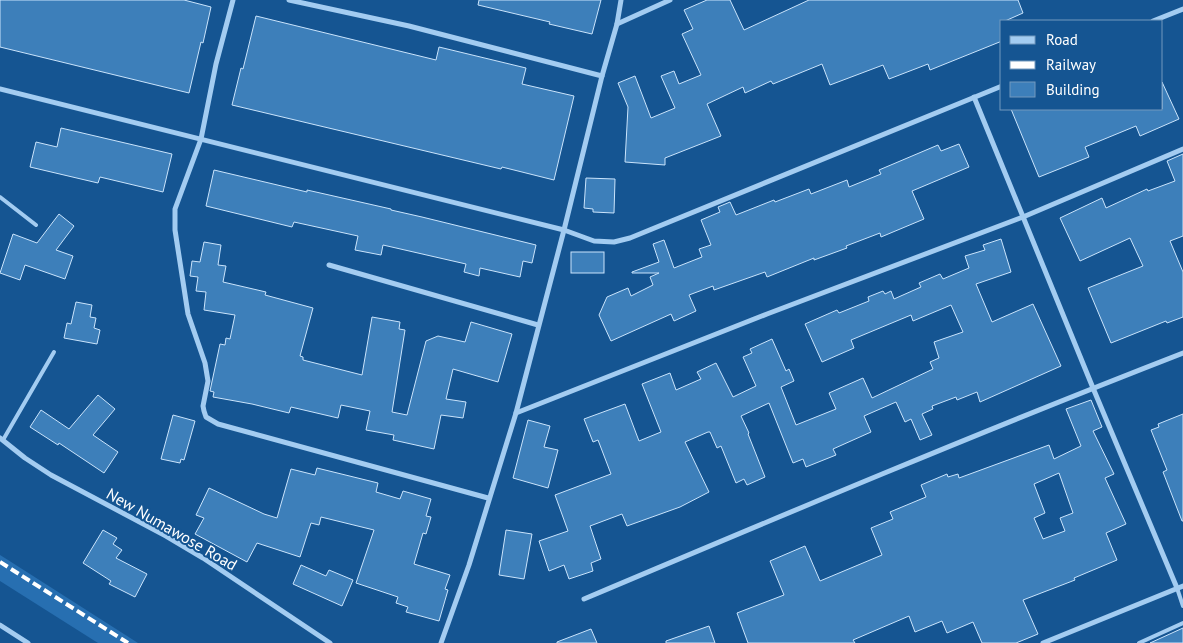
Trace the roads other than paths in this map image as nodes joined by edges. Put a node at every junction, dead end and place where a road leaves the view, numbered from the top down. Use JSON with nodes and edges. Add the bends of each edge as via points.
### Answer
{"nodes":[{"id":1,"x":233,"y":0,"type":"edge"},
{"id":2,"x":289,"y":0,"type":"edge"},
{"id":3,"x":621,"y":0,"type":"edge"},
{"id":4,"x":670,"y":0,"type":"edge"},
{"id":5,"x":1183,"y":9,"type":"edge"},
{"id":6,"x":1156,"y":20,"type":"edge"},
{"id":7,"x":617,"y":24,"type":"junction"},
{"id":8,"x":602,"y":76,"type":"junction"},
{"id":9,"x":1000,"y":87,"type":"edge"},
{"id":10,"x":0,"y":89,"type":"edge"},
{"id":11,"x":974,"y":97,"type":"junction"},
{"id":12,"x":201,"y":139,"type":"junction"},
{"id":13,"x":1183,"y":150,"type":"edge"},
{"id":14,"x":0,"y":197,"type":"edge"},
{"id":15,"x":1023,"y":217,"type":"junction"},
{"id":16,"x":36,"y":225,"type":"dead end"},
{"id":17,"x":564,"y":230,"type":"junction"},
{"id":18,"x":329,"y":265,"type":"dead end"},
{"id":19,"x":538,"y":325,"type":"junction"},
{"id":20,"x":54,"y":352,"type":"dead end"},
{"id":21,"x":1183,"y":353,"type":"edge"},
{"id":22,"x":1093,"y":388,"type":"junction"},
{"id":23,"x":516,"y":413,"type":"junction"},
{"id":24,"x":2,"y":439,"type":"edge"},
{"id":25,"x":488,"y":498,"type":"junction"},
{"id":26,"x":1183,"y":586,"type":"edge"},
{"id":27,"x":1177,"y":588,"type":"junction"},
{"id":28,"x":584,"y":599,"type":"dead end"},
{"id":29,"x":1183,"y":606,"type":"edge"},
{"id":30,"x":1183,"y":623,"type":"edge"},
{"id":31,"x":0,"y":625,"type":"edge"},
{"id":32,"x":28,"y":643,"type":"edge"},
{"id":33,"x":330,"y":643,"type":"edge"},
{"id":34,"x":441,"y":643,"type":"edge"},
{"id":35,"x":1043,"y":643,"type":"edge"},
{"id":36,"x":1139,"y":643,"type":"edge"}],
"edges":[{"from":1,"to":12,"type":"street"},
{"from":2,"to":8,"type":"street","via":[[409,26]]},
{"from":3,"to":7,"type":"street"},
{"from":4,"to":7,"type":"street"},
{"from":5,"to":6,"type":"street"},
{"from":7,"to":8,"type":"street"},
{"from":8,"to":17,"type":"street"},
{"from":9,"to":11,"type":"street"},
{"from":10,"to":12,"type":"street"},
{"from":11,"to":15,"type":"street"},
{"from":11,"to":17,"type":"street","via":[[630,238],[614,242],[594,241]]},
{"from":12,"to":17,"type":"street"},
{"from":12,"to":25,"type":"street","via":[[175,209],[175,230],[188,314],[208,381],[203,406],[206,417],[218,424]]},
{"from":13,"to":15,"type":"street"},
{"from":14,"to":16,"type":"lane"},
{"from":15,"to":22,"type":"street"},
{"from":15,"to":23,"type":"street"},
{"from":17,"to":19,"type":"street"},
{"from":18,"to":19,"type":"street"},
{"from":19,"to":23,"type":"street"},
{"from":20,"to":24,"type":"lane"},
{"from":21,"to":22,"type":"street"},
{"from":22,"to":27,"type":"street"},
{"from":22,"to":28,"type":"street"},
{"from":23,"to":25,"type":"street"},
{"from":24,"to":33,"type":"street","name":"New Numawose Road","via":[[51,475],[203,558]]},
{"from":25,"to":34,"type":"street","via":[[469,565]]},
{"from":26,"to":27,"type":"street"},
{"from":27,"to":29,"type":"lane"},
{"from":27,"to":35,"type":"street"},
{"from":30,"to":36,"type":"lane"},
{"from":31,"to":32,"type":"street"}]}
